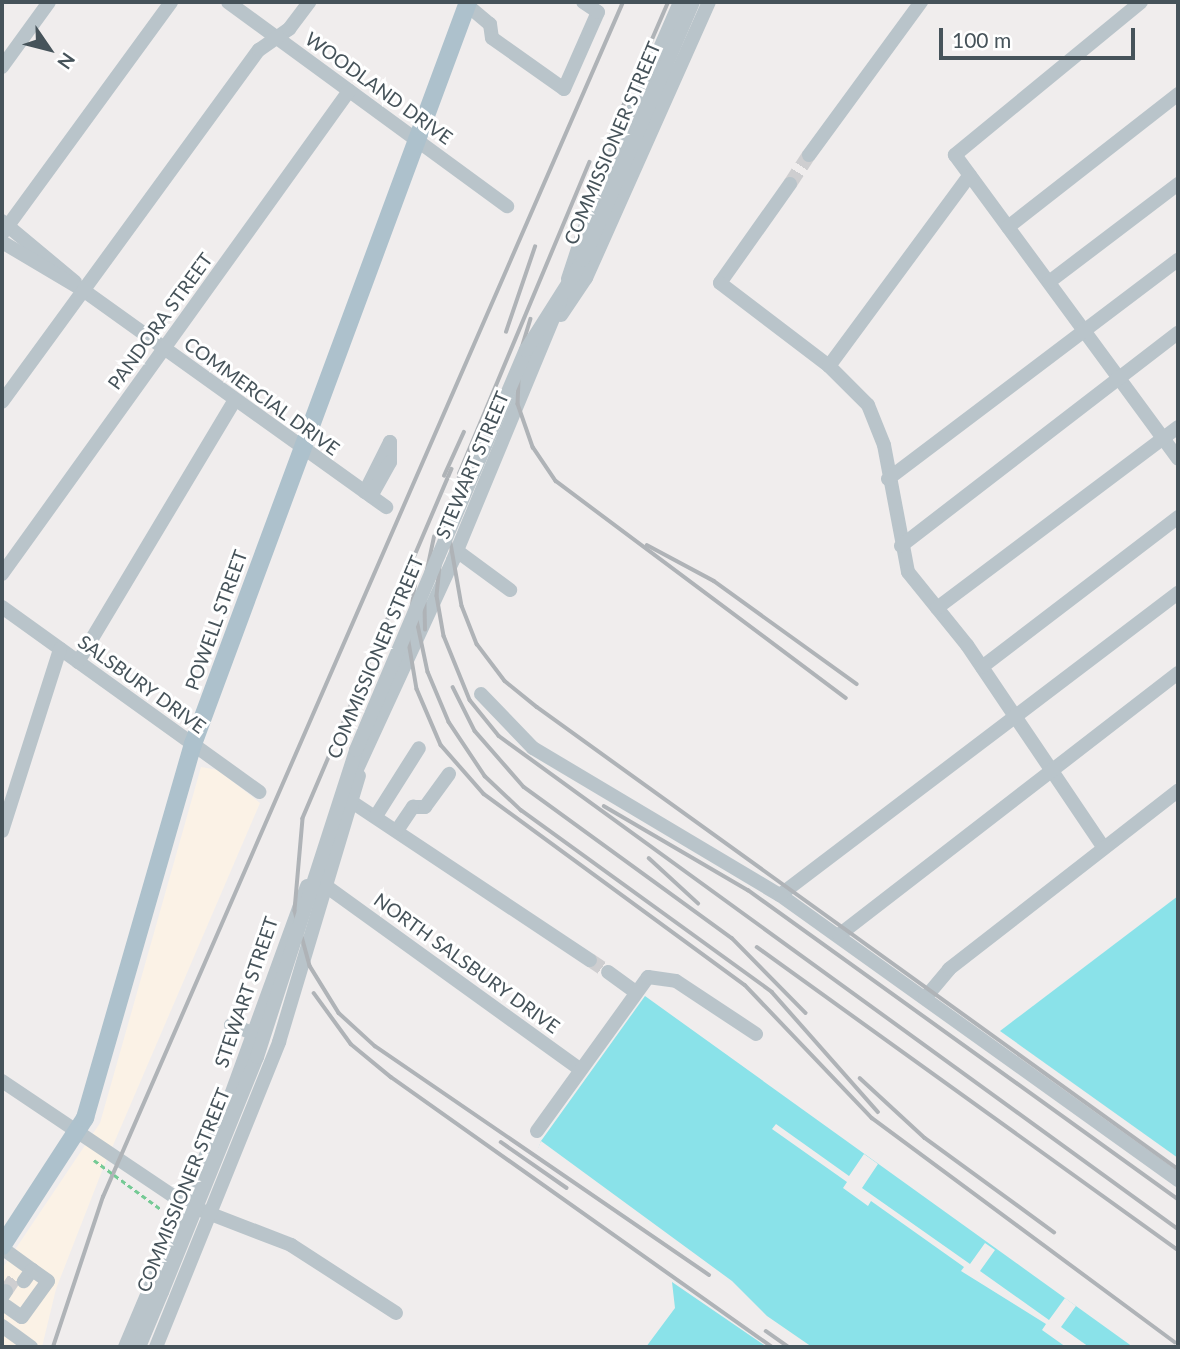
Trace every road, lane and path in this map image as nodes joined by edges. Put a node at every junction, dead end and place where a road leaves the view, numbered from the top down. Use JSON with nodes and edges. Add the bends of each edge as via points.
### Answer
{"nodes":[{"id":1,"x":49,"y":2,"type":"edge"},
{"id":2,"x":171,"y":2,"type":"edge"},
{"id":3,"x":228,"y":2,"type":"edge"},
{"id":4,"x":309,"y":2,"type":"edge"},
{"id":5,"x":583,"y":2,"type":"edge"},
{"id":6,"x":680,"y":2,"type":"edge"},
{"id":7,"x":693,"y":2,"type":"edge"},
{"id":8,"x":709,"y":2,"type":"edge"},
{"id":9,"x":921,"y":2,"type":"edge"},
{"id":10,"x":1141,"y":2,"type":"edge"},
{"id":11,"x":468,"y":3,"type":"edge"},
{"id":12,"x":278,"y":38,"type":"junction"},
{"id":13,"x":2,"y":66,"type":"edge"},
{"id":14,"x":349,"y":91,"type":"junction"},
{"id":15,"x":1178,"y":94,"type":"edge"},
{"id":16,"x":417,"y":140,"type":"junction"},
{"id":17,"x":809,"y":155,"type":"tunnel mouth"},
{"id":18,"x":970,"y":175,"type":"junction"},
{"id":19,"x":790,"y":184,"type":"tunnel mouth"},
{"id":20,"x":1178,"y":184,"type":"edge"},
{"id":21,"x":508,"y":206,"type":"dead end"},
{"id":22,"x":4,"y":227,"type":"edge"},
{"id":23,"x":1008,"y":227,"type":"junction"},
{"id":24,"x":2,"y":242,"type":"edge"},
{"id":25,"x":1178,"y":260,"type":"edge"},
{"id":26,"x":1049,"y":282,"type":"junction"},
{"id":27,"x":83,"y":290,"type":"junction"},
{"id":28,"x":551,"y":331,"type":"junction"},
{"id":29,"x":1084,"y":331,"type":"junction"},
{"id":30,"x":1178,"y":333,"type":"edge"},
{"id":31,"x":164,"y":349,"type":"junction"},
{"id":32,"x":829,"y":366,"type":"junction"},
{"id":33,"x":1119,"y":378,"type":"junction"},
{"id":34,"x":235,"y":400,"type":"junction"},
{"id":35,"x":2,"y":402,"type":"edge"},
{"id":36,"x":1178,"y":427,"type":"edge"},
{"id":37,"x":1163,"y":438,"type":"junction"},
{"id":38,"x":302,"y":449,"type":"junction"},
{"id":39,"x":1178,"y":458,"type":"edge"},
{"id":40,"x":888,"y":479,"type":"junction"},
{"id":41,"x":386,"y":507,"type":"dead end"},
{"id":42,"x":1178,"y":517,"type":"edge"},
{"id":43,"x":901,"y":546,"type":"junction"},
{"id":44,"x":457,"y":551,"type":"junction"},
{"id":45,"x":2,"y":574,"type":"edge"},
{"id":46,"x":510,"y":590,"type":"dead end"},
{"id":47,"x":1178,"y":593,"type":"edge"},
{"id":48,"x":2,"y":607,"type":"edge"},
{"id":49,"x":937,"y":608,"type":"junction"},
{"id":50,"x":60,"y":649,"type":"junction"},
{"id":51,"x":78,"y":662,"type":"junction"},
{"id":52,"x":982,"y":667,"type":"junction"},
{"id":53,"x":1178,"y":673,"type":"edge"},
{"id":54,"x":481,"y":694,"type":"dead end"},
{"id":55,"x":1015,"y":717,"type":"junction"},
{"id":56,"x":193,"y":744,"type":"junction"},
{"id":57,"x":419,"y":748,"type":"dead end"},
{"id":58,"x":360,"y":768,"type":"junction"},
{"id":59,"x":1052,"y":771,"type":"junction"},
{"id":60,"x":449,"y":774,"type":"dead end"},
{"id":61,"x":1178,"y":791,"type":"edge"},
{"id":62,"x":259,"y":792,"type":"dead end"},
{"id":63,"x":355,"y":804,"type":"junction"},
{"id":64,"x":376,"y":816,"type":"junction"},
{"id":65,"x":398,"y":829,"type":"junction"},
{"id":66,"x":2,"y":831,"type":"edge"},
{"id":67,"x":1101,"y":845,"type":"junction"},
{"id":68,"x":330,"y":889,"type":"junction"},
{"id":69,"x":780,"y":895,"type":"junction"},
{"id":70,"x":839,"y":935,"type":"junction"},
{"id":71,"x":590,"y":960,"type":"tunnel mouth"},
{"id":72,"x":608,"y":972,"type":"tunnel mouth"},
{"id":73,"x":636,"y":992,"type":"junction"},
{"id":74,"x":925,"y":998,"type":"junction"},
{"id":75,"x":231,"y":1025,"type":"dead end"},
{"id":76,"x":253,"y":1033,"type":"junction"},
{"id":77,"x":756,"y":1034,"type":"dead end"},
{"id":78,"x":279,"y":1042,"type":"junction"},
{"id":79,"x":580,"y":1069,"type":"junction"},
{"id":80,"x":2,"y":1081,"type":"edge"},
{"id":81,"x":537,"y":1131,"type":"dead end"},
{"id":82,"x":77,"y":1134,"type":"junction"},
{"id":83,"x":94,"y":1160,"type":"dead end"},
{"id":84,"x":1178,"y":1181,"type":"edge"},
{"id":85,"x":185,"y":1204,"type":"junction"},
{"id":86,"x":162,"y":1210,"type":"dead end"},
{"id":87,"x":212,"y":1214,"type":"junction"},
{"id":88,"x":2,"y":1247,"type":"edge"},
{"id":89,"x":6,"y":1299,"type":"edge"},
{"id":90,"x":396,"y":1313,"type":"dead end"},
{"id":91,"x":2,"y":1326,"type":"edge"},
{"id":92,"x":31,"y":1347,"type":"edge"},
{"id":93,"x":125,"y":1347,"type":"edge"},
{"id":94,"x":139,"y":1347,"type":"edge"},
{"id":95,"x":156,"y":1347,"type":"edge"}],
"edges":[{"from":1,"to":13,"type":"street"},
{"from":2,"to":22,"type":"street"},
{"from":3,"to":12,"type":"street","name":"WOODLAND DRIVE"},
{"from":4,"to":12,"type":"street"},
{"from":5,"to":11,"type":"street","via":[[598,12],[564,89],[492,38],[490,24]]},
{"from":6,"to":28,"type":"street","name":"STEWART STREET","via":[[594,200]]},
{"from":7,"to":94,"type":"street","name":"COMMISSIONER STREET","bridge":true,"via":[[583,260],[526,350],[356,750],[257,1057]]},
{"from":8,"to":28,"type":"street","name":"STEWART STREET","via":[[586,278]]},
{"from":9,"to":17,"type":"street"},
{"from":10,"to":18,"type":"street","via":[[955,155]]},
{"from":11,"to":16,"type":"main road","name":"POWELL STREET"},
{"from":12,"to":14,"type":"street","name":"WOODLAND DRIVE"},
{"from":12,"to":27,"type":"street","via":[[260,50]]},
{"from":14,"to":16,"type":"street","name":"WOODLAND DRIVE"},
{"from":14,"to":31,"type":"street","name":"PANDORA STREET"},
{"from":15,"to":23,"type":"street"},
{"from":16,"to":21,"type":"street","name":"WOODLAND DRIVE"},
{"from":16,"to":38,"type":"main road","name":"POWELL STREET"},
{"from":18,"to":23,"type":"street"},
{"from":18,"to":32,"type":"street"},
{"from":19,"to":32,"type":"street","via":[[720,283]]},
{"from":20,"to":26,"type":"street"},
{"from":22,"to":27,"type":"street","name":"COMMERCIAL DRIVE"},
{"from":23,"to":26,"type":"street"},
{"from":24,"to":27,"type":"street","name":"COMMERCIAL DRIVE"},
{"from":25,"to":29,"type":"street"},
{"from":26,"to":29,"type":"street"},
{"from":27,"to":31,"type":"street","name":"COMMERCIAL DRIVE"},
{"from":27,"to":35,"type":"street"},
{"from":28,"to":44,"type":"street","name":"STEWART STREET"},
{"from":29,"to":33,"type":"street"},
{"from":29,"to":40,"type":"street"},
{"from":30,"to":33,"type":"street"},
{"from":31,"to":34,"type":"street","name":"COMMERCIAL DRIVE"},
{"from":31,"to":45,"type":"street","name":"PANDORA STREET"},
{"from":32,"to":40,"type":"street","via":[[868,405]]},
{"from":33,"to":37,"type":"street"},
{"from":33,"to":43,"type":"street"},
{"from":34,"to":38,"type":"street","name":"COMMERCIAL DRIVE"},
{"from":34,"to":51,"type":"street"},
{"from":36,"to":37,"type":"street"},
{"from":37,"to":39,"type":"street"},
{"from":37,"to":49,"type":"street"},
{"from":38,"to":41,"type":"street","name":"COMMERCIAL DRIVE"},
{"from":38,"to":56,"type":"main road","name":"POWELL STREET"},
{"from":40,"to":43,"type":"street"},
{"from":42,"to":52,"type":"street"},
{"from":43,"to":49,"type":"street","via":[[908,572]]},
{"from":44,"to":46,"type":"street"},
{"from":44,"to":58,"type":"street","name":"STEWART STREET"},
{"from":47,"to":55,"type":"street"},
{"from":48,"to":50,"type":"street","name":"SALSBURY DRIVE"},
{"from":49,"to":52,"type":"street"},
{"from":50,"to":51,"type":"street","name":"SALSBURY DRIVE"},
{"from":50,"to":66,"type":"street"},
{"from":51,"to":56,"type":"street","name":"SALSBURY DRIVE"},
{"from":52,"to":55,"type":"street"},
{"from":53,"to":59,"type":"street"},
{"from":54,"to":69,"type":"street","via":[[533,748]]},
{"from":55,"to":59,"type":"street"},
{"from":55,"to":69,"type":"street"},
{"from":56,"to":62,"type":"street","name":"SALSBURY DRIVE"},
{"from":56,"to":82,"type":"main road","name":"POWELL STREET","via":[[94,1093]]},
{"from":57,"to":64,"type":"street"},
{"from":58,"to":63,"type":"street","name":"STEWART STREET"},
{"from":58,"to":76,"type":"street","name":"STEWART STREET","via":[[295,911]]},
{"from":59,"to":67,"type":"street"},
{"from":59,"to":70,"type":"street"},
{"from":60,"to":65,"type":"street","via":[[425,807],[412,807]]},
{"from":61,"to":67,"type":"street"},
{"from":63,"to":64,"type":"street"},
{"from":63,"to":68,"type":"street","name":"STEWART STREET"},
{"from":64,"to":65,"type":"street"},
{"from":65,"to":71,"type":"street"},
{"from":67,"to":74,"type":"street","via":[[949,969]]},
{"from":68,"to":78,"type":"street","name":"STEWART STREET"},
{"from":68,"to":79,"type":"street","name":"NORTH SALSBURY DRIVE"},
{"from":69,"to":70,"type":"street"},
{"from":70,"to":74,"type":"street"},
{"from":72,"to":73,"type":"street"},
{"from":73,"to":77,"type":"street","via":[[648,977],[660,975]]},
{"from":73,"to":79,"type":"street"},
{"from":74,"to":84,"type":"street"},
{"from":75,"to":76,"type":"street"},
{"from":76,"to":78,"type":"street"},
{"from":76,"to":85,"type":"street","name":"STEWART STREET"},
{"from":78,"to":87,"type":"street","name":"STEWART STREET"},
{"from":79,"to":81,"type":"street"},
{"from":80,"to":82,"type":"street"},
{"from":82,"to":85,"type":"street"},
{"from":82,"to":88,"type":"main road","name":"POWELL STREET"},
{"from":83,"to":86,"type":"path","bridge":true},
{"from":85,"to":87,"type":"street"},
{"from":85,"to":93,"type":"street","name":"STEWART STREET"},
{"from":87,"to":90,"type":"street","via":[[290,1245]]},
{"from":87,"to":95,"type":"street","name":"STEWART STREET"},
{"from":88,"to":89,"type":"street","via":[[24,1273],[48,1281],[22,1317]]},
{"from":91,"to":92,"type":"street"}]}
